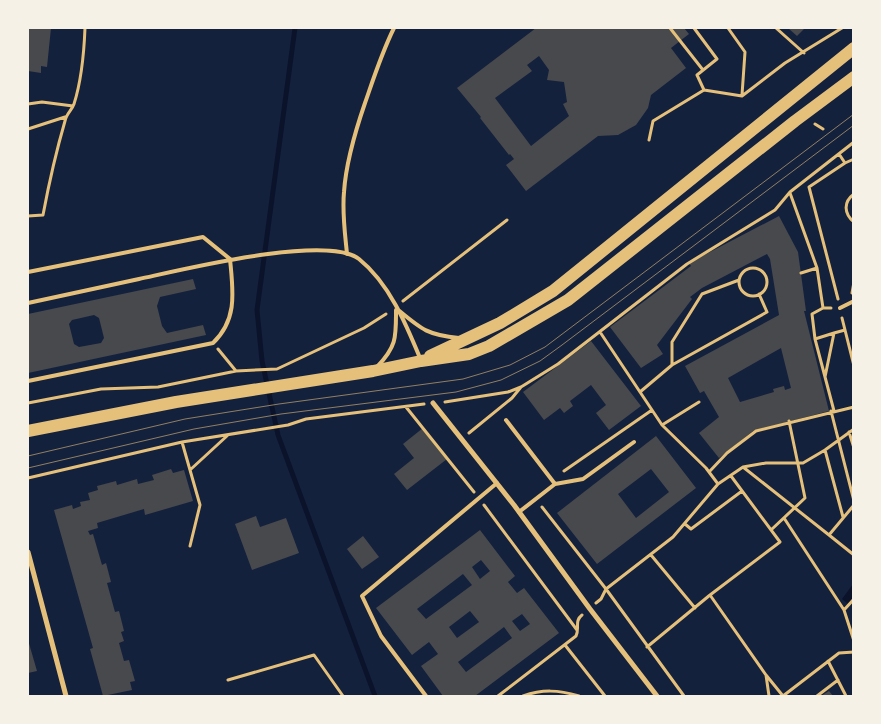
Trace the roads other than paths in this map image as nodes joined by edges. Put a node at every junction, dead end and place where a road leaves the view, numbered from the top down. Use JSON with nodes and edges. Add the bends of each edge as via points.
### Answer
{"nodes":[{"id":1,"x":394,"y":28,"type":"edge"},
{"id":2,"x":854,"y":48,"type":"edge"},
{"id":3,"x":854,"y":77,"type":"edge"},
{"id":4,"x":347,"y":254,"type":"junction"},
{"id":5,"x":230,"y":259,"type":"junction"},
{"id":6,"x":28,"y":272,"type":"edge"},
{"id":7,"x":854,"y":301,"type":"edge"},
{"id":8,"x":28,"y":302,"type":"edge"},
{"id":9,"x":396,"y":307,"type":"junction"},
{"id":10,"x":840,"y":308,"type":"road end"},
{"id":11,"x":464,"y":339,"type":"junction"},
{"id":12,"x":421,"y":361,"type":"junction"},
{"id":13,"x":373,"y":371,"type":"junction"},
{"id":14,"x":28,"y":381,"type":"edge"},
{"id":15,"x":433,"y":403,"type":"road end"},
{"id":16,"x":506,"y":420,"type":"dead end"},
{"id":17,"x":28,"y":431,"type":"edge"},
{"id":18,"x":634,"y":442,"type":"dead end"},
{"id":19,"x":554,"y":482,"type":"junction"},
{"id":20,"x":497,"y":483,"type":"junction"},
{"id":21,"x":519,"y":512,"type":"junction"},
{"id":22,"x":28,"y":552,"type":"edge"},
{"id":23,"x":66,"y":696,"type":"edge"},
{"id":24,"x":426,"y":696,"type":"edge"},
{"id":25,"x":657,"y":696,"type":"edge"}],
"edges":[{"from":1,"to":4,"type":"lane","via":[[383,49],[347,167],[344,212]]},
{"from":2,"to":11,"type":"main road","via":[[553,291],[500,323]]},
{"from":3,"to":12,"type":"main road","via":[[568,300],[489,346],[468,354]]},
{"from":4,"to":5,"type":"lane","via":[[294,251]]},
{"from":4,"to":9,"type":"lane","via":[[358,258],[383,284]]},
{"from":5,"to":6,"type":"lane","via":[[203,237]]},
{"from":5,"to":8,"type":"lane"},
{"from":5,"to":14,"type":"lane","via":[[230,315],[228,324],[213,343]]},
{"from":7,"to":10,"type":"lane"},
{"from":9,"to":11,"type":"lane","via":[[419,328],[438,336]]},
{"from":9,"to":12,"type":"lane"},
{"from":9,"to":13,"type":"lane","via":[[396,335],[389,354]]},
{"from":11,"to":12,"type":"main road"},
{"from":12,"to":13,"type":"main road"},
{"from":13,"to":17,"type":"main road","via":[[176,402]]},
{"from":15,"to":20,"type":"street"},
{"from":16,"to":19,"type":"lane"},
{"from":18,"to":19,"type":"lane","via":[[584,479]]},
{"from":19,"to":21,"type":"lane"},
{"from":20,"to":21,"type":"street"},
{"from":20,"to":24,"type":"lane","via":[[362,596],[381,636]]},
{"from":21,"to":25,"type":"street"},
{"from":22,"to":23,"type":"street"}]}
